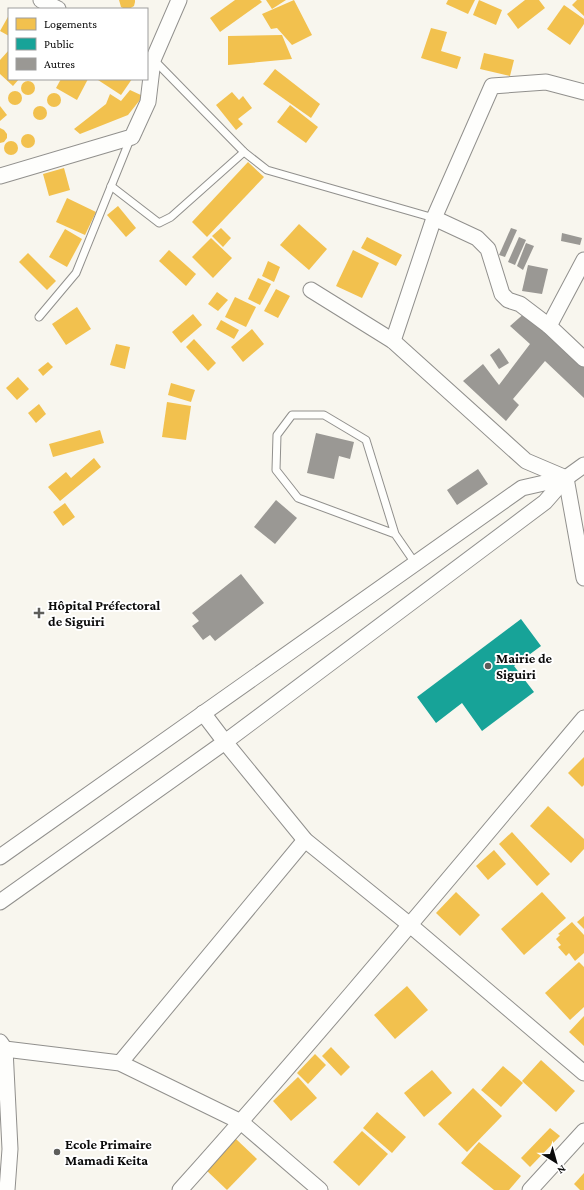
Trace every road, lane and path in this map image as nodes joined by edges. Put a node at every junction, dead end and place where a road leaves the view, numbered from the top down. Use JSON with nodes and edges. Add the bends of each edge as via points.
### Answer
{"nodes":[{"id":1,"x":41,"y":0,"type":"edge"},
{"id":2,"x":179,"y":0,"type":"edge"},
{"id":3,"x":56,"y":8,"type":"edge"},
{"id":4,"x":150,"y":58,"type":"edge"},
{"id":5,"x":584,"y":92,"type":"edge"},
{"id":6,"x":132,"y":137,"type":"junction"},
{"id":7,"x":244,"y":152,"type":"junction"},
{"id":8,"x":0,"y":176,"type":"edge"},
{"id":9,"x":111,"y":186,"type":"junction"},
{"id":10,"x":434,"y":218,"type":"junction"},
{"id":11,"x":584,"y":260,"type":"edge"},
{"id":12,"x":311,"y":290,"type":"dead end"},
{"id":13,"x":40,"y":316,"type":"dead end"},
{"id":14,"x":549,"y":326,"type":"junction"},
{"id":15,"x":393,"y":341,"type":"junction"},
{"id":16,"x":584,"y":359,"type":"edge"},
{"id":17,"x":584,"y":465,"type":"edge"},
{"id":18,"x":566,"y":478,"type":"junction"},
{"id":19,"x":394,"y":534,"type":"junction"},
{"id":20,"x":415,"y":563,"type":"junction"},
{"id":21,"x":584,"y":578,"type":"edge"},
{"id":22,"x":203,"y":713,"type":"junction"},
{"id":23,"x":584,"y":718,"type":"edge"},
{"id":24,"x":224,"y":742,"type":"junction"},
{"id":25,"x":305,"y":840,"type":"junction"},
{"id":26,"x":0,"y":857,"type":"edge"},
{"id":27,"x":0,"y":902,"type":"edge"},
{"id":28,"x":410,"y":925,"type":"junction"},
{"id":29,"x":2,"y":1045,"type":"edge"},
{"id":30,"x":120,"y":1063,"type":"junction"},
{"id":31,"x":584,"y":1073,"type":"edge"},
{"id":32,"x":241,"y":1122,"type":"junction"},
{"id":33,"x":584,"y":1130,"type":"edge"},
{"id":34,"x":7,"y":1190,"type":"edge"},
{"id":35,"x":180,"y":1190,"type":"edge"},
{"id":36,"x":320,"y":1190,"type":"edge"},
{"id":37,"x":530,"y":1190,"type":"edge"}],
"edges":[{"from":1,"to":3,"type":"street"},
{"from":2,"to":4,"type":"street"},
{"from":4,"to":6,"type":"street","via":[[148,102]]},
{"from":4,"to":7,"type":"lane"},
{"from":5,"to":10,"type":"street","via":[[546,82],[492,86]]},
{"from":6,"to":8,"type":"street"},
{"from":6,"to":9,"type":"lane"},
{"from":7,"to":9,"type":"lane","via":[[171,217],[159,223]]},
{"from":7,"to":10,"type":"lane","via":[[267,170]]},
{"from":9,"to":13,"type":"lane","via":[[76,272]]},
{"from":10,"to":14,"type":"street","via":[[477,238],[488,249],[502,294]]},
{"from":10,"to":15,"type":"street"},
{"from":11,"to":14,"type":"street"},
{"from":12,"to":15,"type":"street"},
{"from":14,"to":16,"type":"street"},
{"from":15,"to":18,"type":"street","via":[[526,461]]},
{"from":17,"to":18,"type":"street"},
{"from":18,"to":20,"type":"street","via":[[522,488]]},
{"from":18,"to":21,"type":"street"},
{"from":18,"to":24,"type":"street","via":[[546,502]]},
{"from":19,"to":19,"type":"lane","via":[[366,440],[324,415],[292,415],[276,435],[276,470],[298,498]]},
{"from":19,"to":20,"type":"lane"},
{"from":20,"to":22,"type":"street"},
{"from":22,"to":24,"type":"street"},
{"from":22,"to":26,"type":"street"},
{"from":23,"to":28,"type":"street"},
{"from":24,"to":25,"type":"street"},
{"from":24,"to":27,"type":"street"},
{"from":25,"to":28,"type":"street"},
{"from":25,"to":30,"type":"street"},
{"from":28,"to":31,"type":"street"},
{"from":28,"to":32,"type":"street"},
{"from":29,"to":30,"type":"street"},
{"from":29,"to":34,"type":"street","via":[[10,1149]]},
{"from":30,"to":32,"type":"street"},
{"from":32,"to":35,"type":"street"},
{"from":32,"to":36,"type":"street"},
{"from":33,"to":37,"type":"street"}]}
